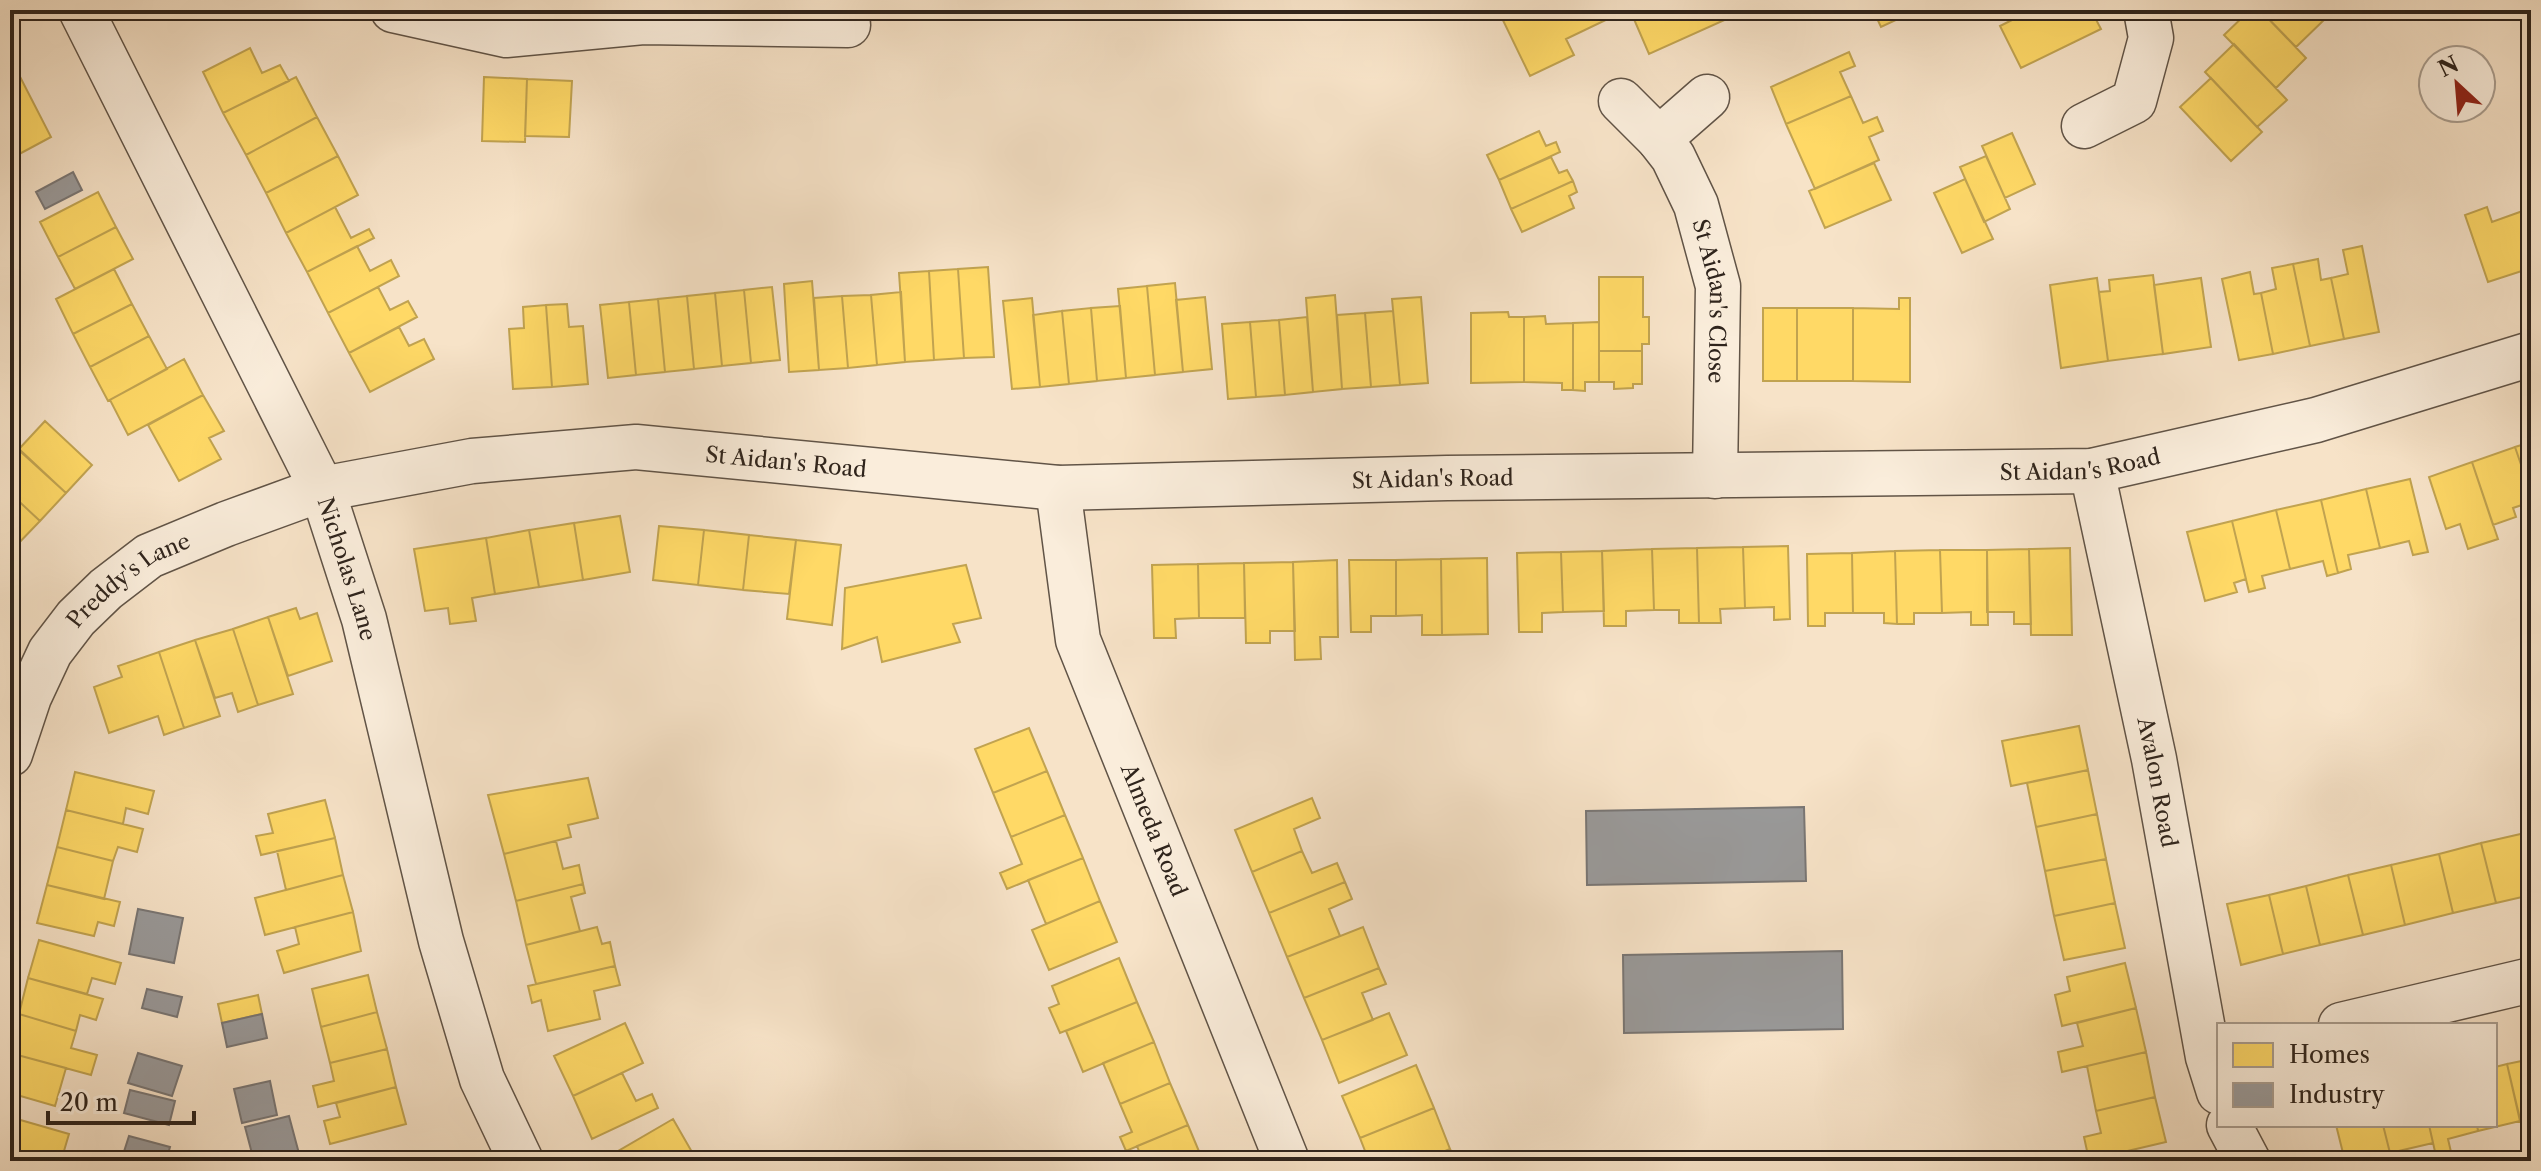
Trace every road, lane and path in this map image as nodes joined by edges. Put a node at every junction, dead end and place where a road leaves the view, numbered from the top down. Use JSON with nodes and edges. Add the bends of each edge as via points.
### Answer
{"nodes":[{"id":1,"x":81,"y":10,"type":"edge"},
{"id":2,"x":393,"y":10,"type":"edge"},
{"id":3,"x":2146,"y":10,"type":"edge"},
{"id":4,"x":848,"y":25,"type":"dead end"},
{"id":5,"x":1707,"y":97,"type":"dead end"},
{"id":6,"x":1621,"y":101,"type":"dead end"},
{"id":7,"x":2084,"y":126,"type":"dead end"},
{"id":8,"x":1659,"y":139,"type":"junction"},
{"id":9,"x":2531,"y":354,"type":"edge"},
{"id":10,"x":2092,"y":471,"type":"junction"},
{"id":11,"x":1715,"y":476,"type":"junction"},
{"id":12,"x":1058,"y":488,"type":"junction"},
{"id":13,"x":322,"y":489,"type":"junction"},
{"id":14,"x":10,"y":754,"type":"edge"},
{"id":15,"x":2531,"y":980,"type":"edge"},
{"id":16,"x":2349,"y":1023,"type":"edge"},
{"id":17,"x":2215,"y":1068,"type":"edge"},
{"id":18,"x":2230,"y":1127,"type":"edge"},
{"id":19,"x":521,"y":1161,"type":"edge"},
{"id":20,"x":1287,"y":1161,"type":"edge"},
{"id":21,"x":2248,"y":1161,"type":"edge"}],
"edges":[{"from":1,"to":13,"type":"street","name":"Nicholas Lane"},
{"from":2,"to":4,"type":"street","via":[[506,35],[643,22]]},
{"from":3,"to":7,"type":"street","via":[[2151,38],[2134,101]]},
{"from":5,"to":8,"type":"street"},
{"from":6,"to":8,"type":"street","name":"St Aidan's Close"},
{"from":8,"to":11,"type":"street","name":"St Aidan's Close","via":[[1696,205],[1718,286]]},
{"from":9,"to":10,"type":"street","name":"St Aidan's Road","via":[[2316,420]]},
{"from":10,"to":11,"type":"street","name":"St Aidan's Road"},
{"from":10,"to":17,"type":"street","name":"Avalon Road"},
{"from":11,"to":12,"type":"street","name":"St Aidan's Road"},
{"from":12,"to":13,"type":"street","name":"St Aidan's Road","via":[[636,447],[472,461]]},
{"from":12,"to":20,"type":"street","name":"Almeda Road","via":[[1078,640]]},
{"from":13,"to":14,"type":"street","name":"Preddy's Lane","via":[[149,556],[106,589],[50,652]]},
{"from":13,"to":19,"type":"street","name":"Nicholas Lane","via":[[364,619],[441,941],[482,1079]]},
{"from":15,"to":16,"type":"street"},
{"from":18,"to":21,"type":"street"}]}
